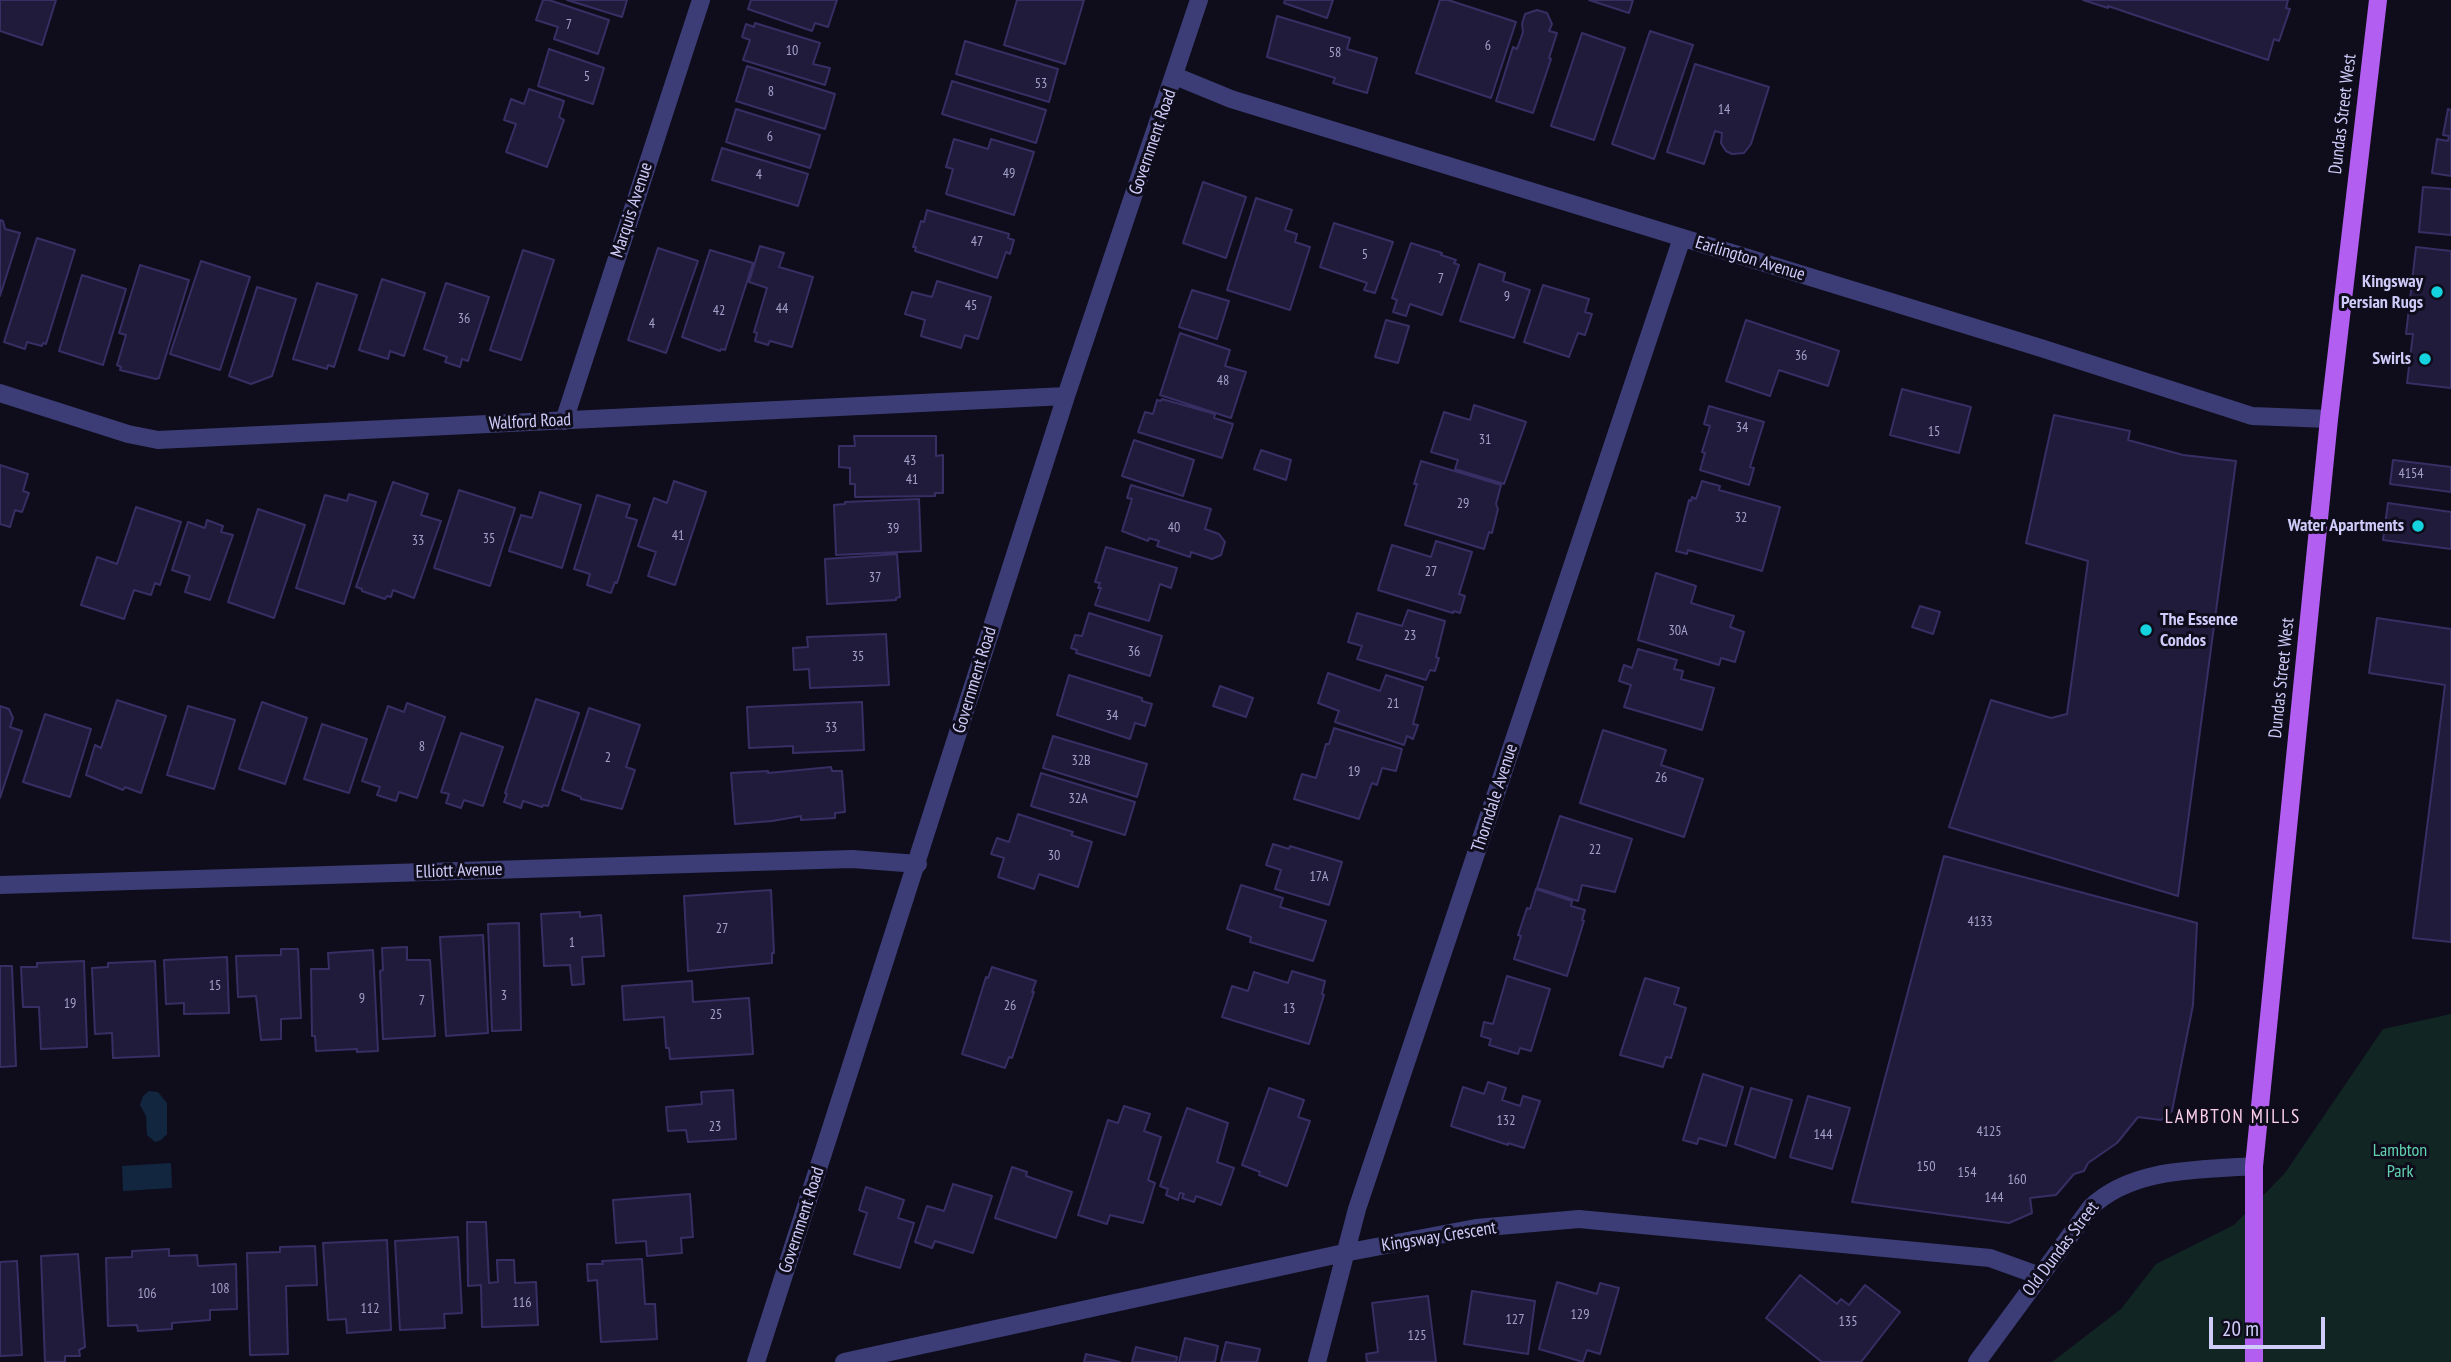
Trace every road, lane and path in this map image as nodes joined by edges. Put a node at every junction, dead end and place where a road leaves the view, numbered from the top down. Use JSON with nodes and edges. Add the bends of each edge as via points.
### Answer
{"nodes":[{"id":1,"x":701,"y":0,"type":"edge"},
{"id":2,"x":1199,"y":0,"type":"edge"},
{"id":3,"x":2378,"y":0,"type":"edge"},
{"id":4,"x":1175,"y":76,"type":"junction"},
{"id":5,"x":1682,"y":238,"type":"junction"},
{"id":6,"x":0,"y":393,"type":"edge"},
{"id":7,"x":1066,"y":396,"type":"junction"},
{"id":8,"x":2329,"y":419,"type":"junction"},
{"id":9,"x":564,"y":421,"type":"junction"},
{"id":10,"x":918,"y":864,"type":"junction"},
{"id":11,"x":0,"y":885,"type":"edge"},
{"id":12,"x":2254,"y":1166,"type":"junction"},
{"id":13,"x":1344,"y":1253,"type":"junction"},
{"id":14,"x":2040,"y":1276,"type":"junction"},
{"id":15,"x":756,"y":1362,"type":"edge"},
{"id":16,"x":844,"y":1362,"type":"edge"},
{"id":17,"x":1317,"y":1362,"type":"edge"},
{"id":18,"x":1977,"y":1362,"type":"edge"},
{"id":19,"x":2254,"y":1362,"type":"edge"}],
"edges":[{"from":1,"to":9,"type":"street","name":"Marquis Avenue"},
{"from":2,"to":4,"type":"street","name":"Government Road"},
{"from":3,"to":8,"type":"main road","name":"Dundas Street West"},
{"from":4,"to":5,"type":"street","name":"Earlington Avenue","via":[[1245,103]]},
{"from":4,"to":7,"type":"street","name":"Government Road"},
{"from":5,"to":8,"type":"street","name":"Earlington Avenue","via":[[2252,416]]},
{"from":5,"to":13,"type":"street","name":"Thorndale Avenue"},
{"from":6,"to":9,"type":"street","name":"Walford Road","via":[[158,440]]},
{"from":7,"to":9,"type":"street","name":"Walford Road"},
{"from":7,"to":10,"type":"street","name":"Government Road"},
{"from":8,"to":12,"type":"main road","name":"Dundas Street West"},
{"from":10,"to":11,"type":"street","name":"Elliott Avenue","via":[[852,859]]},
{"from":10,"to":15,"type":"street","name":"Government Road"},
{"from":12,"to":14,"type":"street","name":"Old Dundas Street","via":[[2134,1180],[2106,1192]]},
{"from":12,"to":19,"type":"main road","name":"Dundas Street West"},
{"from":13,"to":14,"type":"street","name":"Kingsway Crescent","via":[[1476,1228],[1579,1219],[1990,1258]]},
{"from":13,"to":16,"type":"street","name":"Kingsway Crescent"},
{"from":13,"to":17,"type":"street","name":"Thorndale Avenue"},
{"from":14,"to":18,"type":"street","name":"Old Dundas Street"}]}
